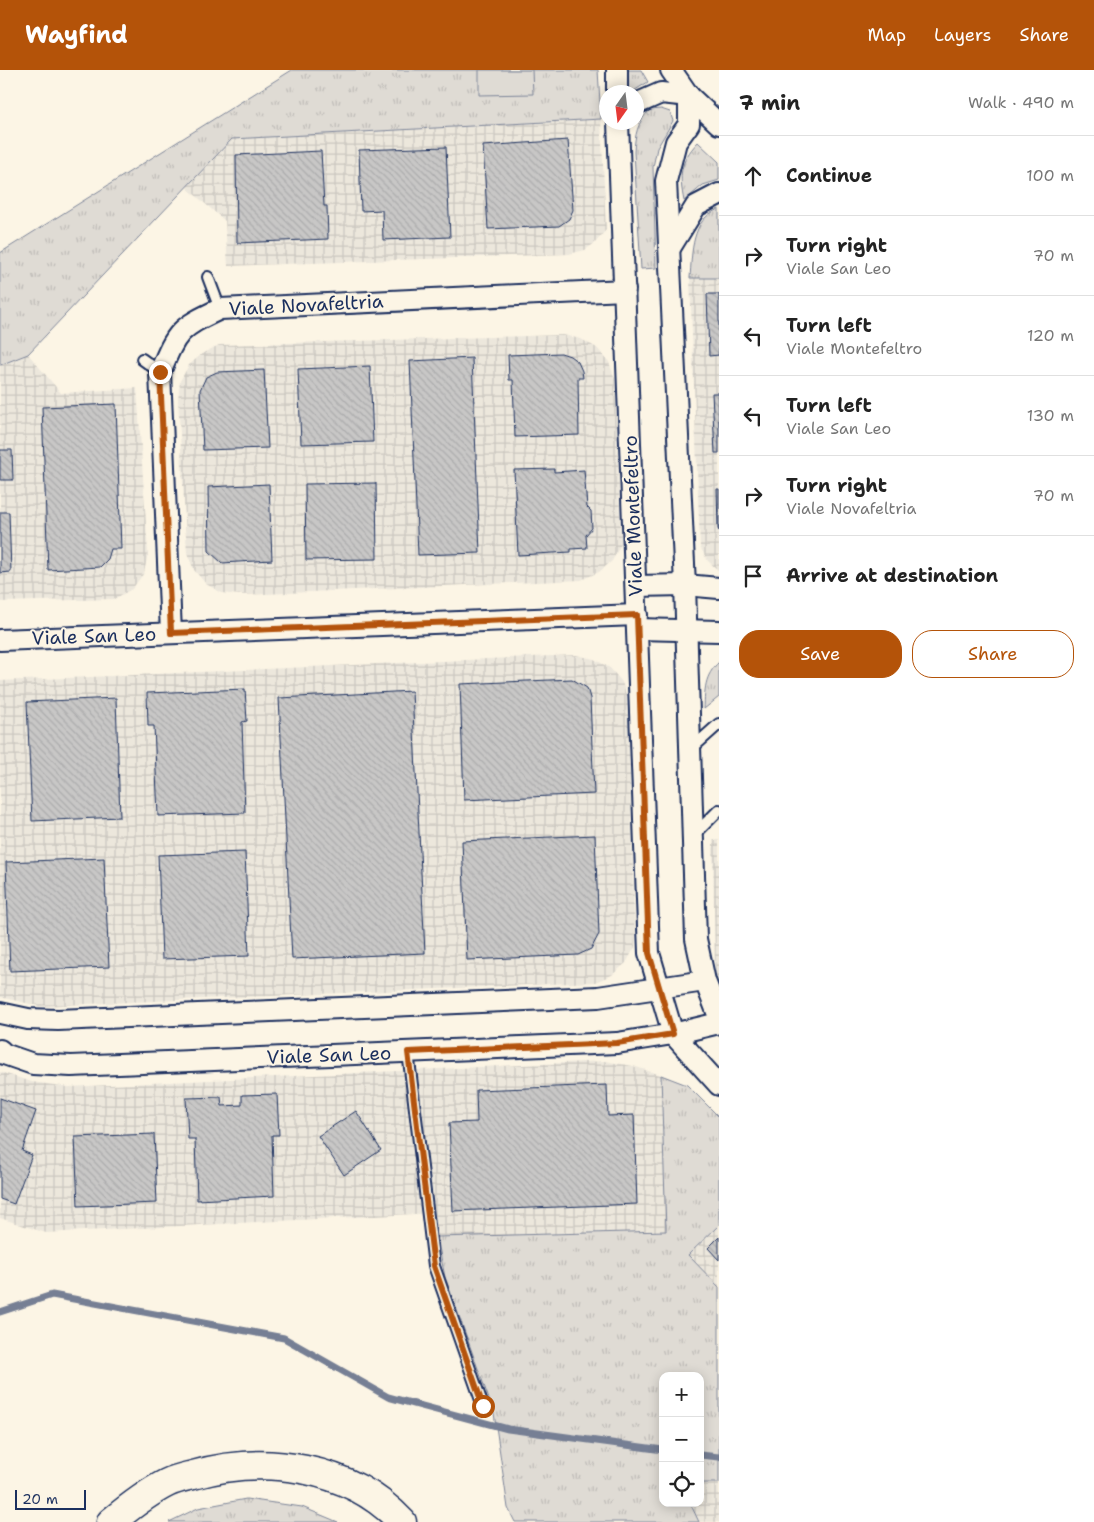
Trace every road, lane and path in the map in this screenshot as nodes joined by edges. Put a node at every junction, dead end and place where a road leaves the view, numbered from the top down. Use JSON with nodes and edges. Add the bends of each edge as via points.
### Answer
{"nodes":[{"id":1,"x":616,"y":70,"type":"edge"},
{"id":2,"x":671,"y":70,"type":"edge"},
{"id":3,"x":617,"y":85,"type":"edge"},
{"id":4,"x":689,"y":96,"type":"junction"},
{"id":5,"x":644,"y":100,"type":"edge"},
{"id":6,"x":719,"y":124,"type":"edge"},
{"id":7,"x":621,"y":130,"type":"edge"},
{"id":8,"x":719,"y":194,"type":"edge"},
{"id":9,"x":670,"y":248,"type":"junction"},
{"id":10,"x":208,"y":277,"type":"dead end"},
{"id":11,"x":625,"y":290,"type":"junction"},
{"id":12,"x":220,"y":309,"type":"junction"},
{"id":13,"x":142,"y":359,"type":"dead end"},
{"id":14,"x":160,"y":372,"type":"junction"},
{"id":15,"x":684,"y":585,"type":"junction"},
{"id":16,"x":636,"y":586,"type":"junction"},
{"id":17,"x":719,"y":588,"type":"edge"},
{"id":18,"x":637,"y":622,"type":"junction"},
{"id":19,"x":686,"y":629,"type":"junction"},
{"id":20,"x":719,"y":631,"type":"edge"},
{"id":21,"x":171,"y":633,"type":"junction"},
{"id":22,"x":0,"y":640,"type":"edge"},
{"id":23,"x":719,"y":724,"type":"edge"},
{"id":24,"x":689,"y":751,"type":"junction"},
{"id":25,"x":719,"y":810,"type":"edge"},
{"id":26,"x":691,"y":837,"type":"junction"},
{"id":27,"x":705,"y":982,"type":"junction"},
{"id":28,"x":659,"y":988,"type":"junction"},
{"id":29,"x":0,"y":1014,"type":"edge"},
{"id":30,"x":719,"y":1017,"type":"edge"},
{"id":31,"x":719,"y":1023,"type":"edge"},
{"id":32,"x":673,"y":1034,"type":"junction"},
{"id":33,"x":0,"y":1050,"type":"edge"},
{"id":34,"x":408,"y":1052,"type":"junction"},
{"id":35,"x":719,"y":1084,"type":"edge"},
{"id":36,"x":483,"y":1406,"type":"dead end"},
{"id":37,"x":111,"y":1522,"type":"edge"},
{"id":38,"x":402,"y":1522,"type":"edge"}],
"edges":[{"from":1,"to":3,"type":"street"},
{"from":2,"to":4,"type":"street"},
{"from":4,"to":5,"type":"street","via":[[661,93]]},
{"from":4,"to":6,"type":"street"},
{"from":4,"to":9,"type":"street","via":[[689,124],[676,142],[666,181]]},
{"from":7,"to":11,"type":"street","name":"Viale Montefeltro"},
{"from":8,"to":9,"type":"street","via":[[696,206]]},
{"from":9,"to":15,"type":"street"},
{"from":10,"to":12,"type":"lane"},
{"from":11,"to":12,"type":"street","name":"Viale Novafeltria"},
{"from":11,"to":16,"type":"street","name":"Viale Montefeltro"},
{"from":12,"to":14,"type":"street","name":"Viale Novafeltria","via":[[188,324],[172,342]]},
{"from":13,"to":14,"type":"lane"},
{"from":14,"to":21,"type":"street","name":"Viale Novafeltria"},
{"from":15,"to":16,"type":"street"},
{"from":15,"to":17,"type":"street"},
{"from":15,"to":19,"type":"street"},
{"from":16,"to":18,"type":"street","name":"Viale Montefeltro"},
{"from":18,"to":19,"type":"street","name":"Viale San Leo"},
{"from":18,"to":21,"type":"street","name":"Viale San Leo"},
{"from":18,"to":28,"type":"street","name":"Viale Montefeltro","via":[[649,953]]},
{"from":19,"to":20,"type":"street","name":"Viale San Leo"},
{"from":19,"to":24,"type":"street"},
{"from":21,"to":22,"type":"street","name":"Viale San Leo"},
{"from":23,"to":24,"type":"lane"},
{"from":24,"to":26,"type":"street"},
{"from":25,"to":26,"type":"lane"},
{"from":26,"to":27,"type":"street","via":[[696,939]]},
{"from":27,"to":28,"type":"street"},
{"from":27,"to":30,"type":"street"},
{"from":28,"to":29,"type":"street","via":[[598,997],[58,1020]]},
{"from":28,"to":32,"type":"street","name":"Viale Montefeltro"},
{"from":31,"to":32,"type":"street","name":"Viale San Leo"},
{"from":32,"to":34,"type":"street","name":"Viale San Leo","via":[[617,1043]]},
{"from":32,"to":35,"type":"street","name":"Viale Montefeltro"},
{"from":33,"to":34,"type":"street","name":"Viale San Leo","via":[[33,1064],[71,1066]]},
{"from":34,"to":36,"type":"lane","via":[[434,1266]]},
{"from":37,"to":38,"type":"highway","via":[[128,1507],[168,1482],[221,1467],[269,1464],[318,1472],[362,1490]]}]}
